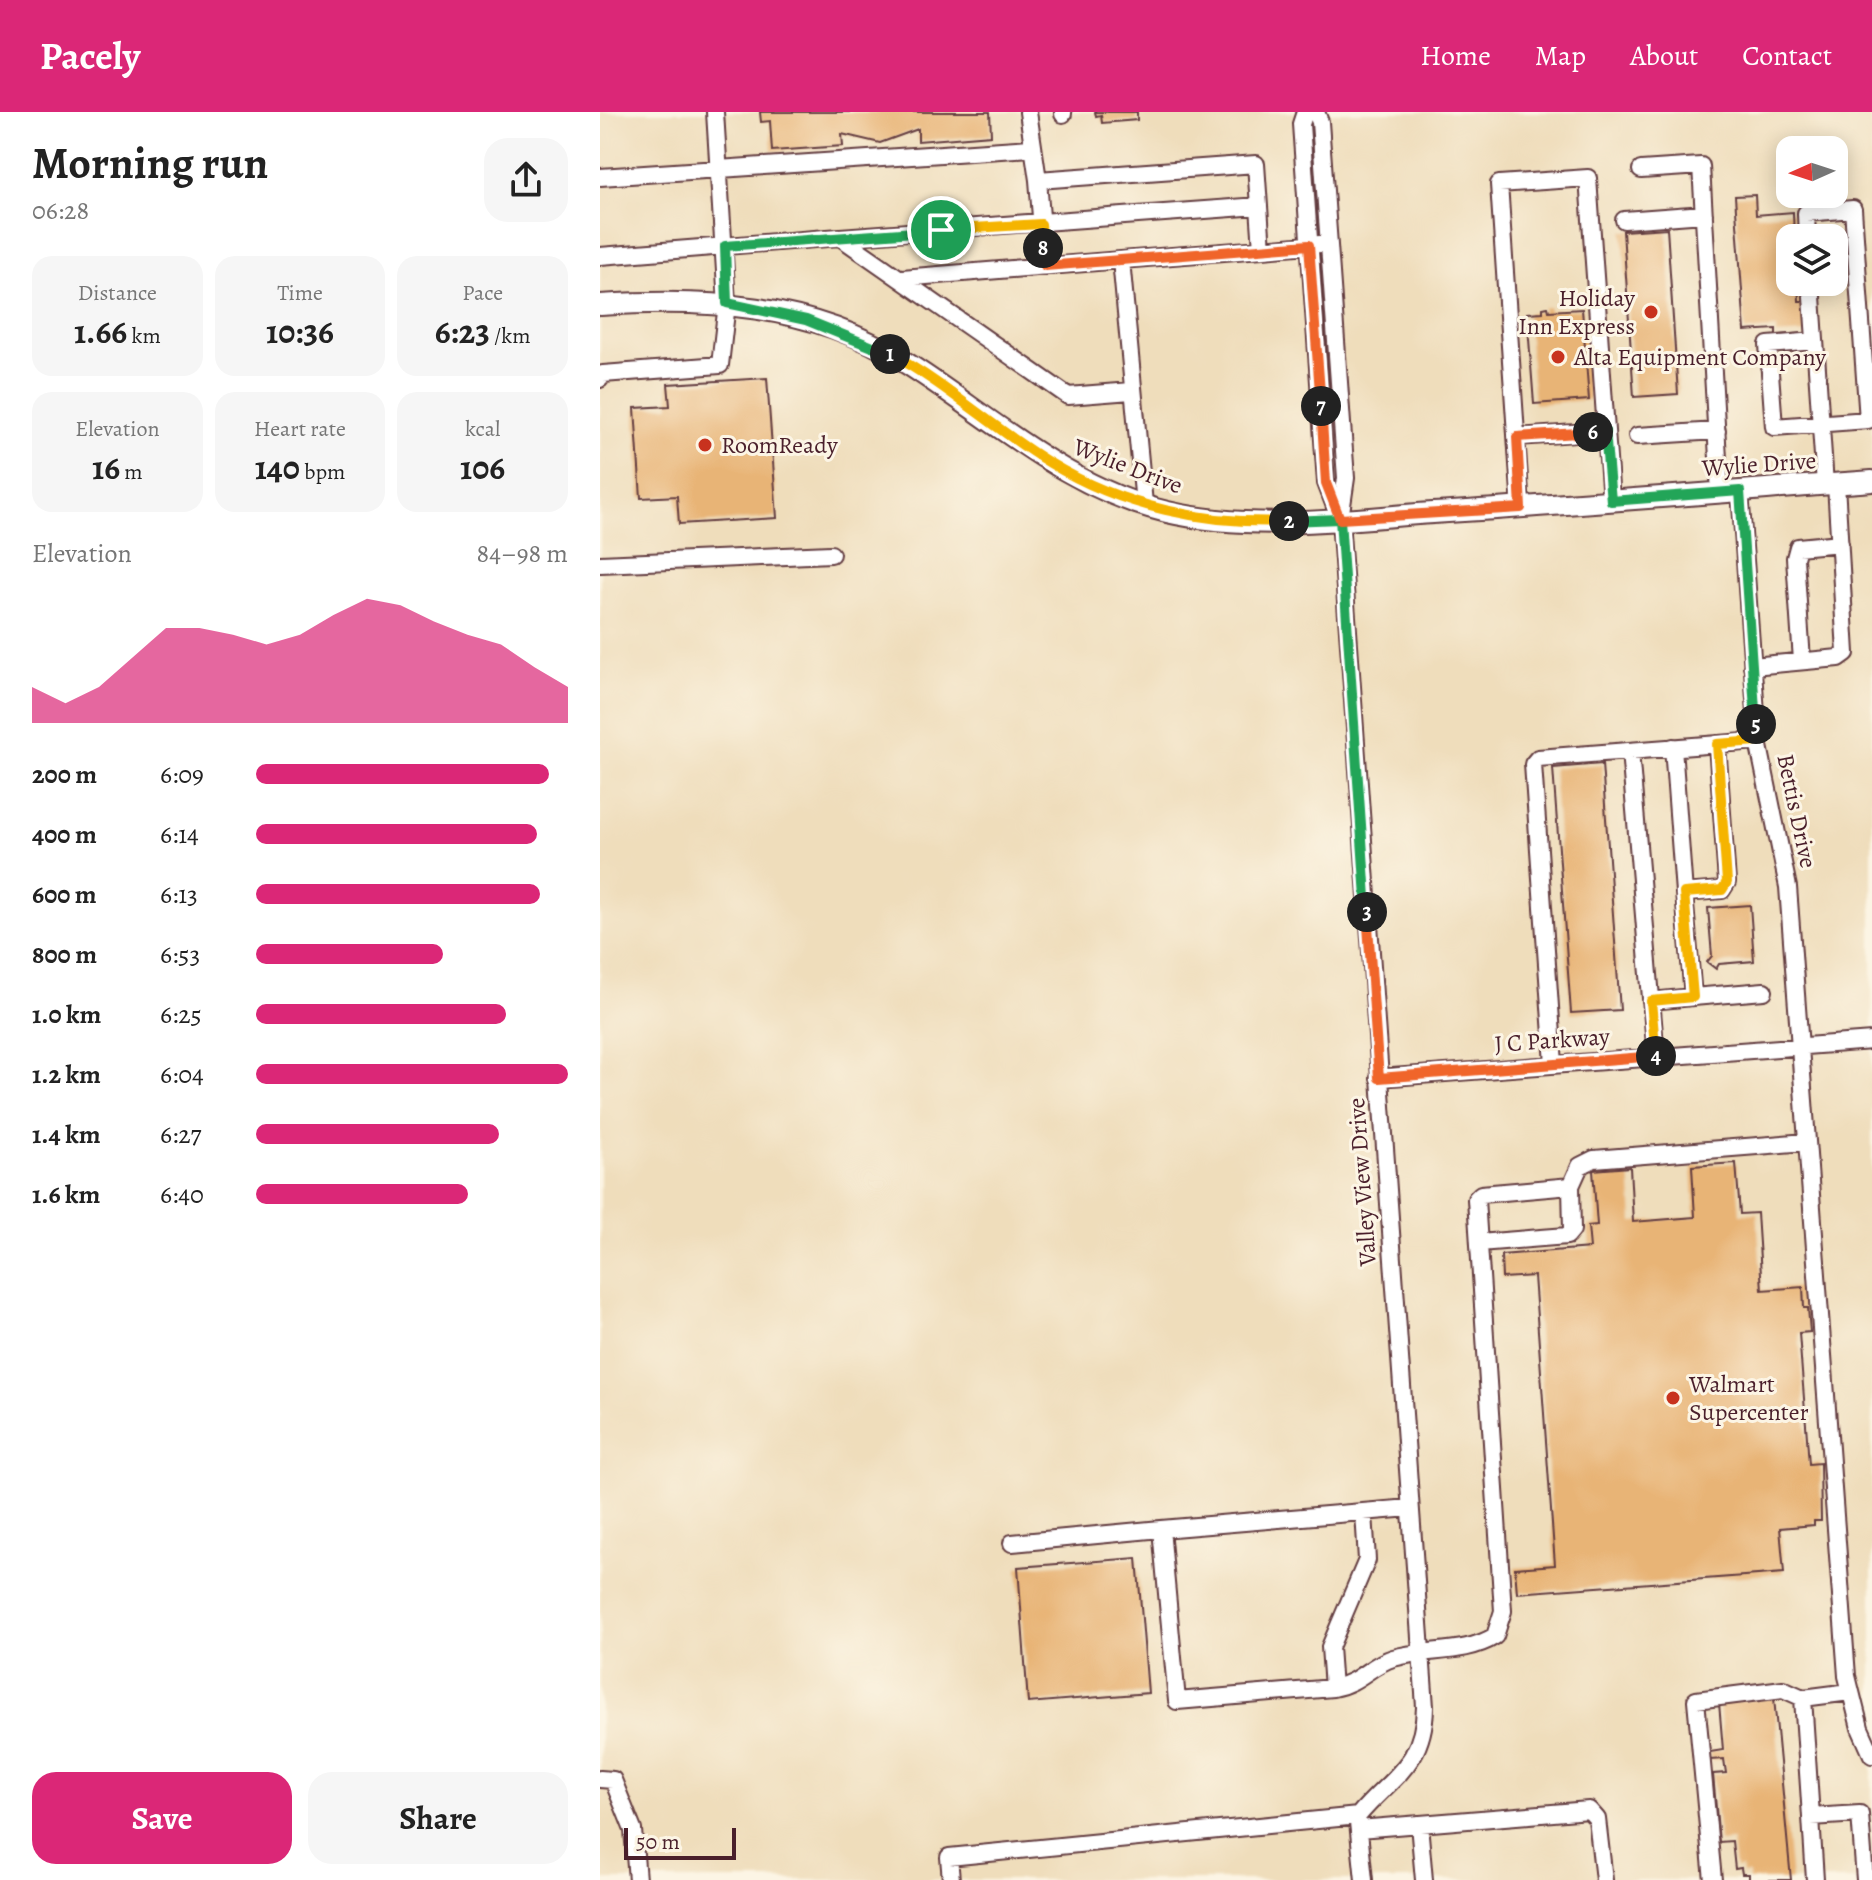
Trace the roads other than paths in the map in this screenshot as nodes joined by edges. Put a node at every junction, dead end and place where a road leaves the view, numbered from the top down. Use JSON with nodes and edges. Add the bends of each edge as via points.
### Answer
{"nodes":[{"id":1,"x":715,"y":112,"type":"edge"},
{"id":2,"x":1028,"y":112,"type":"edge"},
{"id":3,"x":1305,"y":112,"type":"edge"},
{"id":4,"x":1316,"y":112,"type":"edge"},
{"id":5,"x":1031,"y":148,"type":"junction"},
{"id":6,"x":720,"y":170,"type":"junction"},
{"id":7,"x":1641,"y":170,"type":"dead end"},
{"id":8,"x":600,"y":177,"type":"edge"},
{"id":9,"x":1038,"y":180,"type":"junction"},
{"id":10,"x":1259,"y":206,"type":"junction"},
{"id":11,"x":1704,"y":214,"type":"junction"},
{"id":12,"x":1624,"y":220,"type":"dead end"},
{"id":13,"x":1041,"y":224,"type":"junction"},
{"id":14,"x":1806,"y":224,"type":"edge"},
{"id":15,"x":840,"y":237,"type":"junction"},
{"id":16,"x":1329,"y":243,"type":"junction"},
{"id":17,"x":1309,"y":245,"type":"junction"},
{"id":18,"x":725,"y":246,"type":"junction"},
{"id":19,"x":1262,"y":249,"type":"junction"},
{"id":20,"x":600,"y":256,"type":"edge"},
{"id":21,"x":1121,"y":260,"type":"junction"},
{"id":22,"x":1045,"y":266,"type":"junction"},
{"id":23,"x":902,"y":278,"type":"junction"},
{"id":24,"x":1812,"y":296,"type":"edge"},
{"id":25,"x":727,"y":303,"type":"junction"},
{"id":26,"x":600,"y":305,"type":"edge"},
{"id":27,"x":1815,"y":341,"type":"junction"},
{"id":28,"x":600,"y":379,"type":"edge"},
{"id":29,"x":1131,"y":391,"type":"junction"},
{"id":30,"x":1821,"y":424,"type":"junction"},
{"id":31,"x":1605,"y":431,"type":"junction"},
{"id":32,"x":1717,"y":431,"type":"junction"},
{"id":33,"x":1637,"y":436,"type":"dead end"},
{"id":34,"x":1517,"y":437,"type":"junction"},
{"id":35,"x":1872,"y":481,"type":"edge"},
{"id":36,"x":1830,"y":484,"type":"junction"},
{"id":37,"x":1730,"y":492,"type":"junction"},
{"id":38,"x":1611,"y":501,"type":"junction"},
{"id":39,"x":1144,"y":504,"type":"junction"},
{"id":40,"x":1521,"y":508,"type":"junction"},
{"id":41,"x":1340,"y":519,"type":"junction"},
{"id":42,"x":1840,"y":543,"type":"junction"},
{"id":43,"x":831,"y":554,"type":"dead end"},
{"id":44,"x":600,"y":564,"type":"edge"},
{"id":45,"x":1802,"y":661,"type":"junction"},
{"id":46,"x":1752,"y":666,"type":"junction"},
{"id":47,"x":1758,"y":741,"type":"junction"},
{"id":48,"x":1717,"y":744,"type":"junction"},
{"id":49,"x":1673,"y":747,"type":"junction"},
{"id":50,"x":1630,"y":751,"type":"junction"},
{"id":51,"x":1684,"y":893,"type":"junction"},
{"id":52,"x":1764,"y":991,"type":"dead end"},
{"id":53,"x":1693,"y":997,"type":"junction"},
{"id":54,"x":1651,"y":1001,"type":"junction"},
{"id":55,"x":1872,"y":1041,"type":"edge"},
{"id":56,"x":1800,"y":1046,"type":"junction"},
{"id":57,"x":1656,"y":1057,"type":"junction"},
{"id":58,"x":1554,"y":1064,"type":"junction"},
{"id":59,"x":1379,"y":1078,"type":"junction"},
{"id":60,"x":1807,"y":1142,"type":"junction"},
{"id":61,"x":1571,"y":1186,"type":"junction"},
{"id":62,"x":1479,"y":1243,"type":"junction"},
{"id":63,"x":1410,"y":1508,"type":"junction"},
{"id":64,"x":1364,"y":1513,"type":"junction"},
{"id":65,"x":1161,"y":1529,"type":"junction"},
{"id":66,"x":1012,"y":1543,"type":"dead end"},
{"id":67,"x":1422,"y":1653,"type":"junction"},
{"id":68,"x":1333,"y":1688,"type":"junction"},
{"id":69,"x":1850,"y":1692,"type":"junction"},
{"id":70,"x":1803,"y":1698,"type":"junction"},
{"id":71,"x":1871,"y":1749,"type":"edge"},
{"id":72,"x":600,"y":1779,"type":"edge"},
{"id":73,"x":1811,"y":1817,"type":"junction"},
{"id":74,"x":1358,"y":1823,"type":"junction"},
{"id":75,"x":1419,"y":1824,"type":"junction"},
{"id":76,"x":637,"y":1880,"type":"edge"},
{"id":77,"x":951,"y":1880,"type":"edge"},
{"id":78,"x":1364,"y":1880,"type":"edge"},
{"id":79,"x":1424,"y":1880,"type":"edge"},
{"id":80,"x":1604,"y":1880,"type":"edge"},
{"id":81,"x":1713,"y":1880,"type":"edge"},
{"id":82,"x":1815,"y":1880,"type":"edge"},
{"id":83,"x":1865,"y":1880,"type":"edge"}],
"edges":[{"from":1,"to":6,"type":"street"},
{"from":2,"to":5,"type":"street"},
{"from":3,"to":17,"type":"street","name":"Valley View Drive","via":[[1301,124]]},
{"from":4,"to":16,"type":"street","name":"Valley View Drive"},
{"from":5,"to":6,"type":"street"},
{"from":5,"to":9,"type":"street"},
{"from":6,"to":8,"type":"street"},
{"from":6,"to":18,"type":"street"},
{"from":7,"to":11,"type":"street","name":"Bettis Drive","via":[[1701,166]]},
{"from":9,"to":10,"type":"street","via":[[1256,164]]},
{"from":9,"to":13,"type":"street"},
{"from":10,"to":13,"type":"street"},
{"from":10,"to":19,"type":"street"},
{"from":11,"to":12,"type":"street"},
{"from":11,"to":32,"type":"street","name":"Bettis Drive"},
{"from":13,"to":15,"type":"street"},
{"from":13,"to":22,"type":"street"},
{"from":14,"to":30,"type":"street","via":[[1806,213],[1853,209],[1868,420]]},
{"from":15,"to":18,"type":"street"},
{"from":15,"to":23,"type":"street"},
{"from":16,"to":17,"type":"street"},
{"from":16,"to":41,"type":"street","name":"Valley View Drive","via":[[1346,478]]},
{"from":17,"to":19,"type":"street"},
{"from":17,"to":41,"type":"street","name":"Valley View Drive","via":[[1326,483]]},
{"from":18,"to":20,"type":"street"},
{"from":18,"to":25,"type":"street"},
{"from":19,"to":21,"type":"street"},
{"from":21,"to":22,"type":"street"},
{"from":21,"to":29,"type":"street"},
{"from":22,"to":23,"type":"street"},
{"from":23,"to":29,"type":"street","via":[[1068,396]]},
{"from":24,"to":27,"type":"street"},
{"from":25,"to":26,"type":"main road","name":"Wylie Drive"},
{"from":25,"to":28,"type":"street","via":[[720,365],[603,374]]},
{"from":25,"to":39,"type":"main road","name":"Wylie Drive","via":[[790,315],[867,342],[1049,462]]},
{"from":27,"to":30,"type":"street"},
{"from":27,"to":30,"type":"street","via":[[1768,345],[1774,427]]},
{"from":29,"to":39,"type":"street","via":[[1137,401]]},
{"from":30,"to":36,"type":"street"},
{"from":31,"to":34,"type":"street"},
{"from":31,"to":34,"type":"street","via":[[1588,178],[1499,184]]},
{"from":31,"to":38,"type":"street"},
{"from":32,"to":33,"type":"street"},
{"from":32,"to":37,"type":"street","name":"Bettis Drive"},
{"from":34,"to":40,"type":"street"},
{"from":35,"to":36,"type":"main road","name":"Wylie Drive"},
{"from":36,"to":37,"type":"main road","name":"Wylie Drive"},
{"from":36,"to":42,"type":"street"},
{"from":37,"to":38,"type":"main road","name":"Wylie Drive"},
{"from":37,"to":46,"type":"street","name":"Bettis Drive"},
{"from":38,"to":40,"type":"main road","name":"Wylie Drive"},
{"from":39,"to":41,"type":"main road","name":"Wylie Drive","via":[[1224,521]]},
{"from":40,"to":41,"type":"main road","name":"Wylie Drive"},
{"from":41,"to":59,"type":"street","name":"Valley View Drive"},
{"from":42,"to":45,"type":"street","via":[[1846,653]]},
{"from":42,"to":45,"type":"street","via":[[1798,547]]},
{"from":43,"to":44,"type":"street"},
{"from":45,"to":46,"type":"street"},
{"from":46,"to":47,"type":"street","name":"Bettis Drive"},
{"from":47,"to":48,"type":"street"},
{"from":47,"to":56,"type":"street","name":"Bettis Drive","via":[[1788,887]]},
{"from":48,"to":49,"type":"street"},
{"from":48,"to":51,"type":"street","via":[[1727,882],[1722,890]]},
{"from":49,"to":50,"type":"street"},
{"from":49,"to":51,"type":"street"},
{"from":50,"to":54,"type":"street"},
{"from":50,"to":58,"type":"street","via":[[1538,758],[1533,764]]},
{"from":51,"to":53,"type":"street"},
{"from":52,"to":53,"type":"street"},
{"from":53,"to":54,"type":"street"},
{"from":54,"to":57,"type":"street"},
{"from":55,"to":56,"type":"street","name":"J C Parkway"},
{"from":56,"to":57,"type":"street","name":"J C Parkway"},
{"from":56,"to":60,"type":"street","name":"Bettis Drive"},
{"from":57,"to":58,"type":"street","name":"J C Parkway"},
{"from":58,"to":59,"type":"street","name":"J C Parkway"},
{"from":59,"to":63,"type":"street","name":"Valley View Drive"},
{"from":60,"to":61,"type":"street","via":[[1594,1159],[1580,1166]]},
{"from":60,"to":69,"type":"street","name":"Bettis Drive"},
{"from":61,"to":62,"type":"street","via":[[1572,1230],[1567,1236]]},
{"from":61,"to":62,"type":"street","via":[[1481,1194],[1476,1199]]},
{"from":62,"to":67,"type":"street","via":[[1501,1626],[1482,1645]]},
{"from":63,"to":64,"type":"street"},
{"from":63,"to":67,"type":"street","name":"Valley View Drive"},
{"from":64,"to":65,"type":"street"},
{"from":64,"to":68,"type":"street","via":[[1367,1560],[1330,1647]]},
{"from":65,"to":66,"type":"street"},
{"from":65,"to":68,"type":"street","via":[[1177,1701]]},
{"from":67,"to":68,"type":"street","via":[[1390,1659],[1353,1684]]},
{"from":67,"to":74,"type":"street","name":"Valley View Drive","via":[[1425,1723],[1419,1746],[1403,1774],[1373,1798]]},
{"from":69,"to":70,"type":"street"},
{"from":69,"to":71,"type":"street","name":"Bettis Drive"},
{"from":70,"to":73,"type":"street"},
{"from":70,"to":81,"type":"street","via":[[1783,1689],[1696,1700]]},
{"from":72,"to":76,"type":"street","via":[[613,1780],[633,1830]]},
{"from":73,"to":82,"type":"street"},
{"from":73,"to":83,"type":"street","via":[[1860,1814]]},
{"from":74,"to":75,"type":"street"},
{"from":74,"to":77,"type":"street","via":[[949,1857]]},
{"from":74,"to":78,"type":"street"},
{"from":75,"to":79,"type":"street"},
{"from":75,"to":80,"type":"street","via":[[1589,1810],[1597,1819]]}]}
